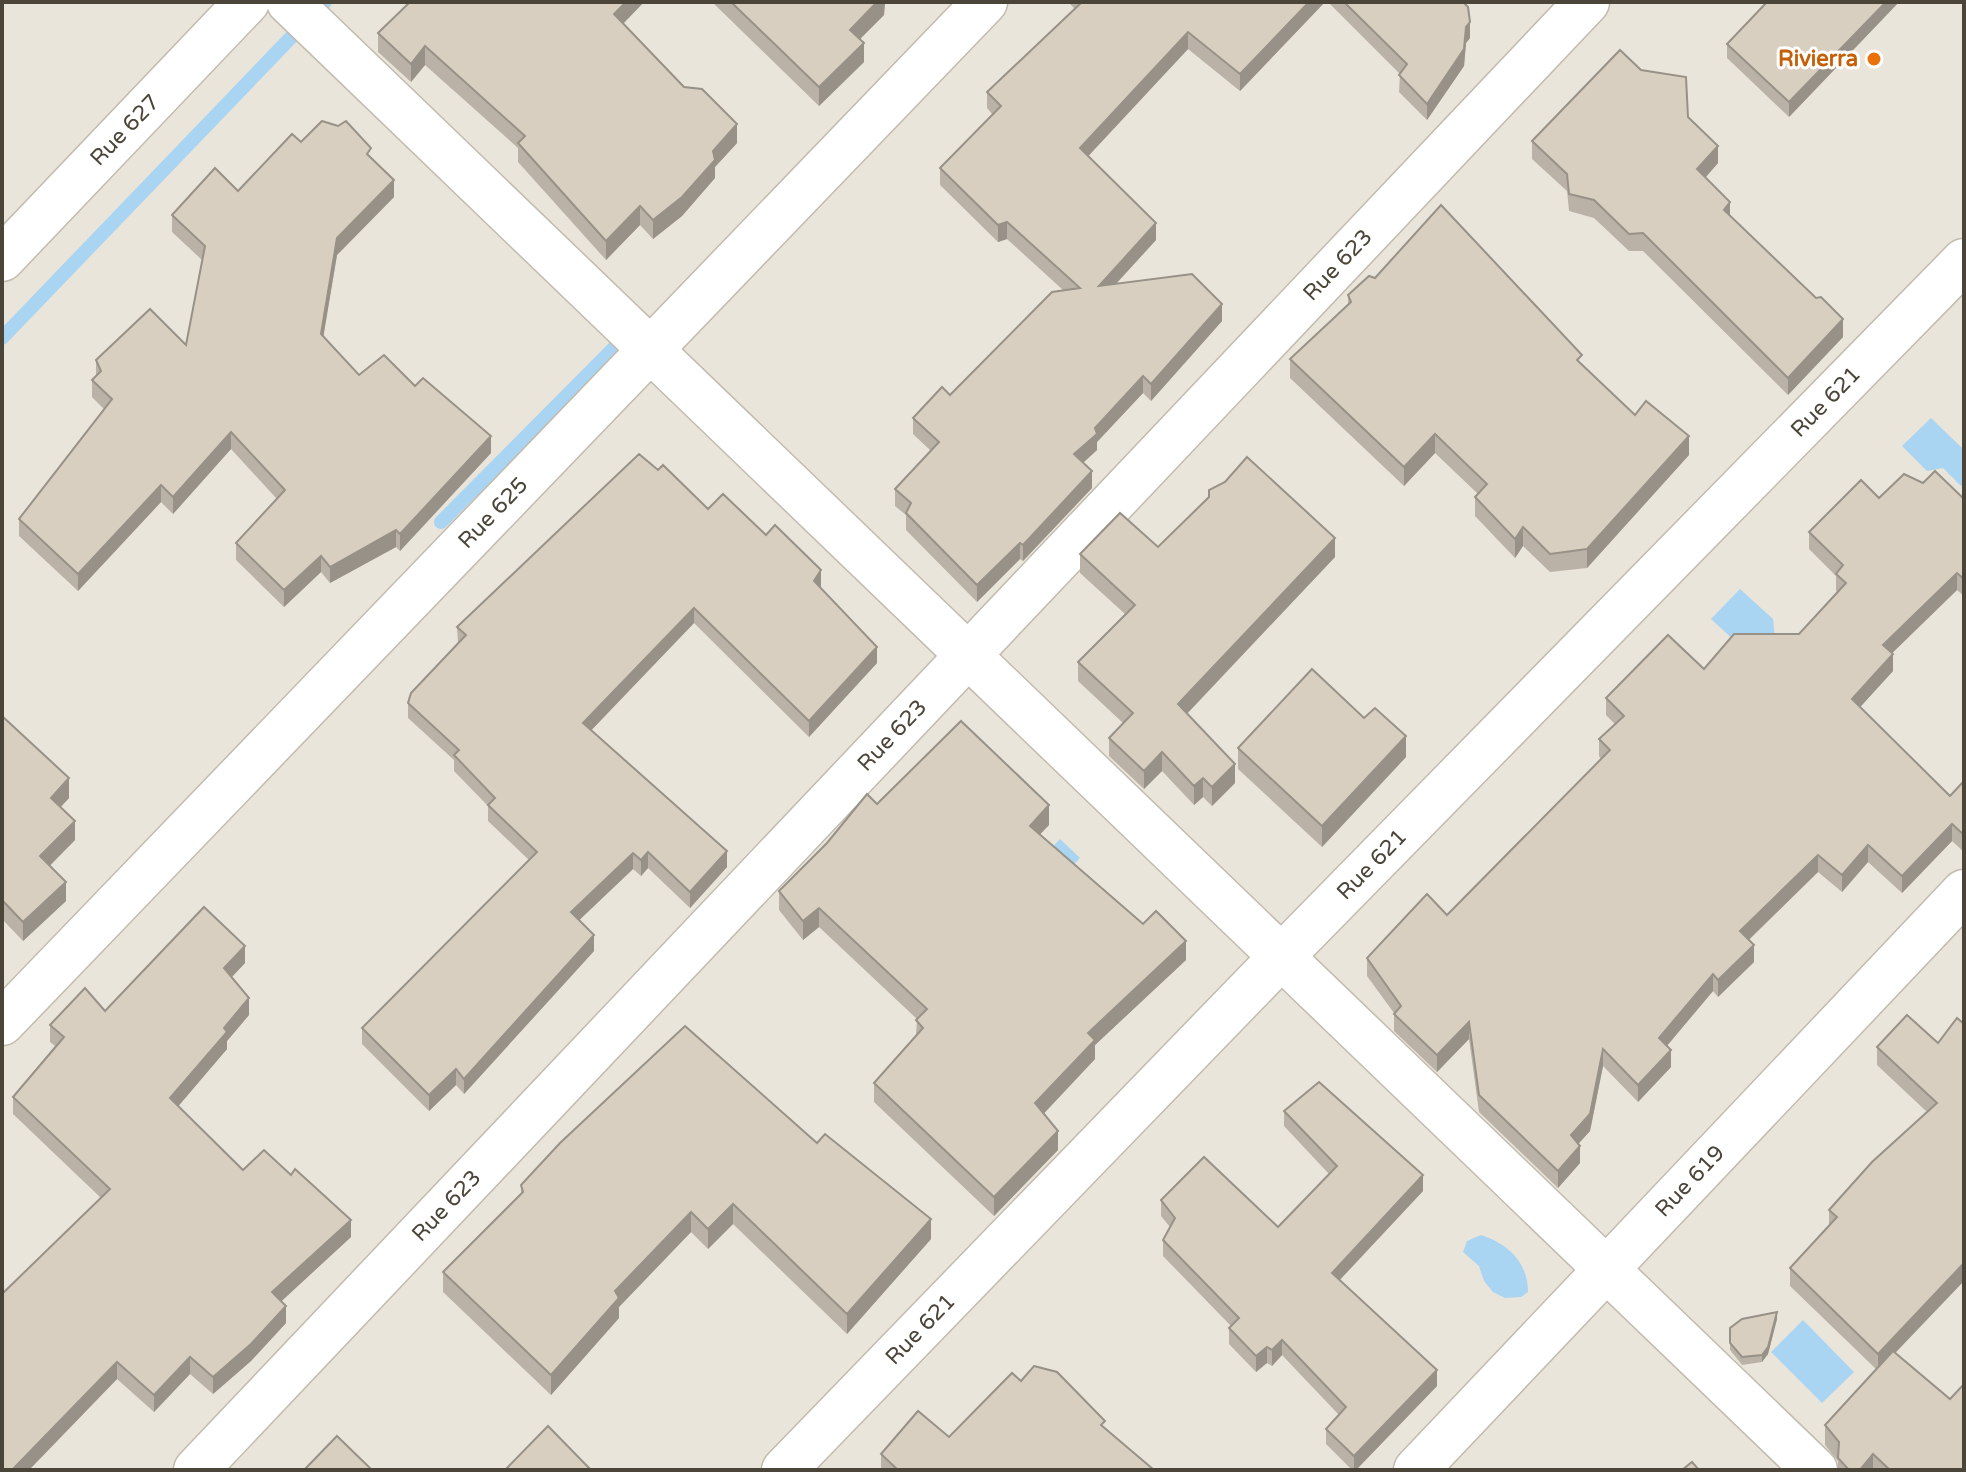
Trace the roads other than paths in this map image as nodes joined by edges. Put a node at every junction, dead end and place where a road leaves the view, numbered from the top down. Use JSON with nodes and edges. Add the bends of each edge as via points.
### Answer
{"nodes":[{"id":1,"x":247,"y":2,"type":"edge"},
{"id":2,"x":289,"y":2,"type":"edge"},
{"id":3,"x":985,"y":2,"type":"edge"},
{"id":4,"x":1587,"y":2,"type":"edge"},
{"id":5,"x":2,"y":259,"type":"edge"},
{"id":6,"x":1964,"y":261,"type":"edge"},
{"id":7,"x":650,"y":350,"type":"junction"},
{"id":8,"x":968,"y":656,"type":"junction"},
{"id":9,"x":1964,"y":892,"type":"edge"},
{"id":10,"x":1281,"y":957,"type":"junction"},
{"id":11,"x":2,"y":1023,"type":"edge"},
{"id":12,"x":1606,"y":1269,"type":"junction"},
{"id":13,"x":196,"y":1470,"type":"edge"},
{"id":14,"x":784,"y":1470,"type":"edge"},
{"id":15,"x":1416,"y":1470,"type":"edge"},
{"id":16,"x":1815,"y":1470,"type":"edge"}],
"edges":[{"from":1,"to":5,"type":"street","name":"Rue 627"},
{"from":2,"to":7,"type":"street"},
{"from":3,"to":7,"type":"street","name":"Rue 625"},
{"from":4,"to":8,"type":"street","name":"Rue 623"},
{"from":6,"to":10,"type":"street","name":"Rue 621"},
{"from":7,"to":8,"type":"street"},
{"from":7,"to":11,"type":"street","name":"Rue 625"},
{"from":8,"to":10,"type":"street"},
{"from":8,"to":13,"type":"street","name":"Rue 623"},
{"from":9,"to":12,"type":"street","name":"Rue 619"},
{"from":10,"to":12,"type":"street"},
{"from":10,"to":14,"type":"street","name":"Rue 621"},
{"from":12,"to":15,"type":"street","name":"Rue 619"},
{"from":12,"to":16,"type":"street"}]}
